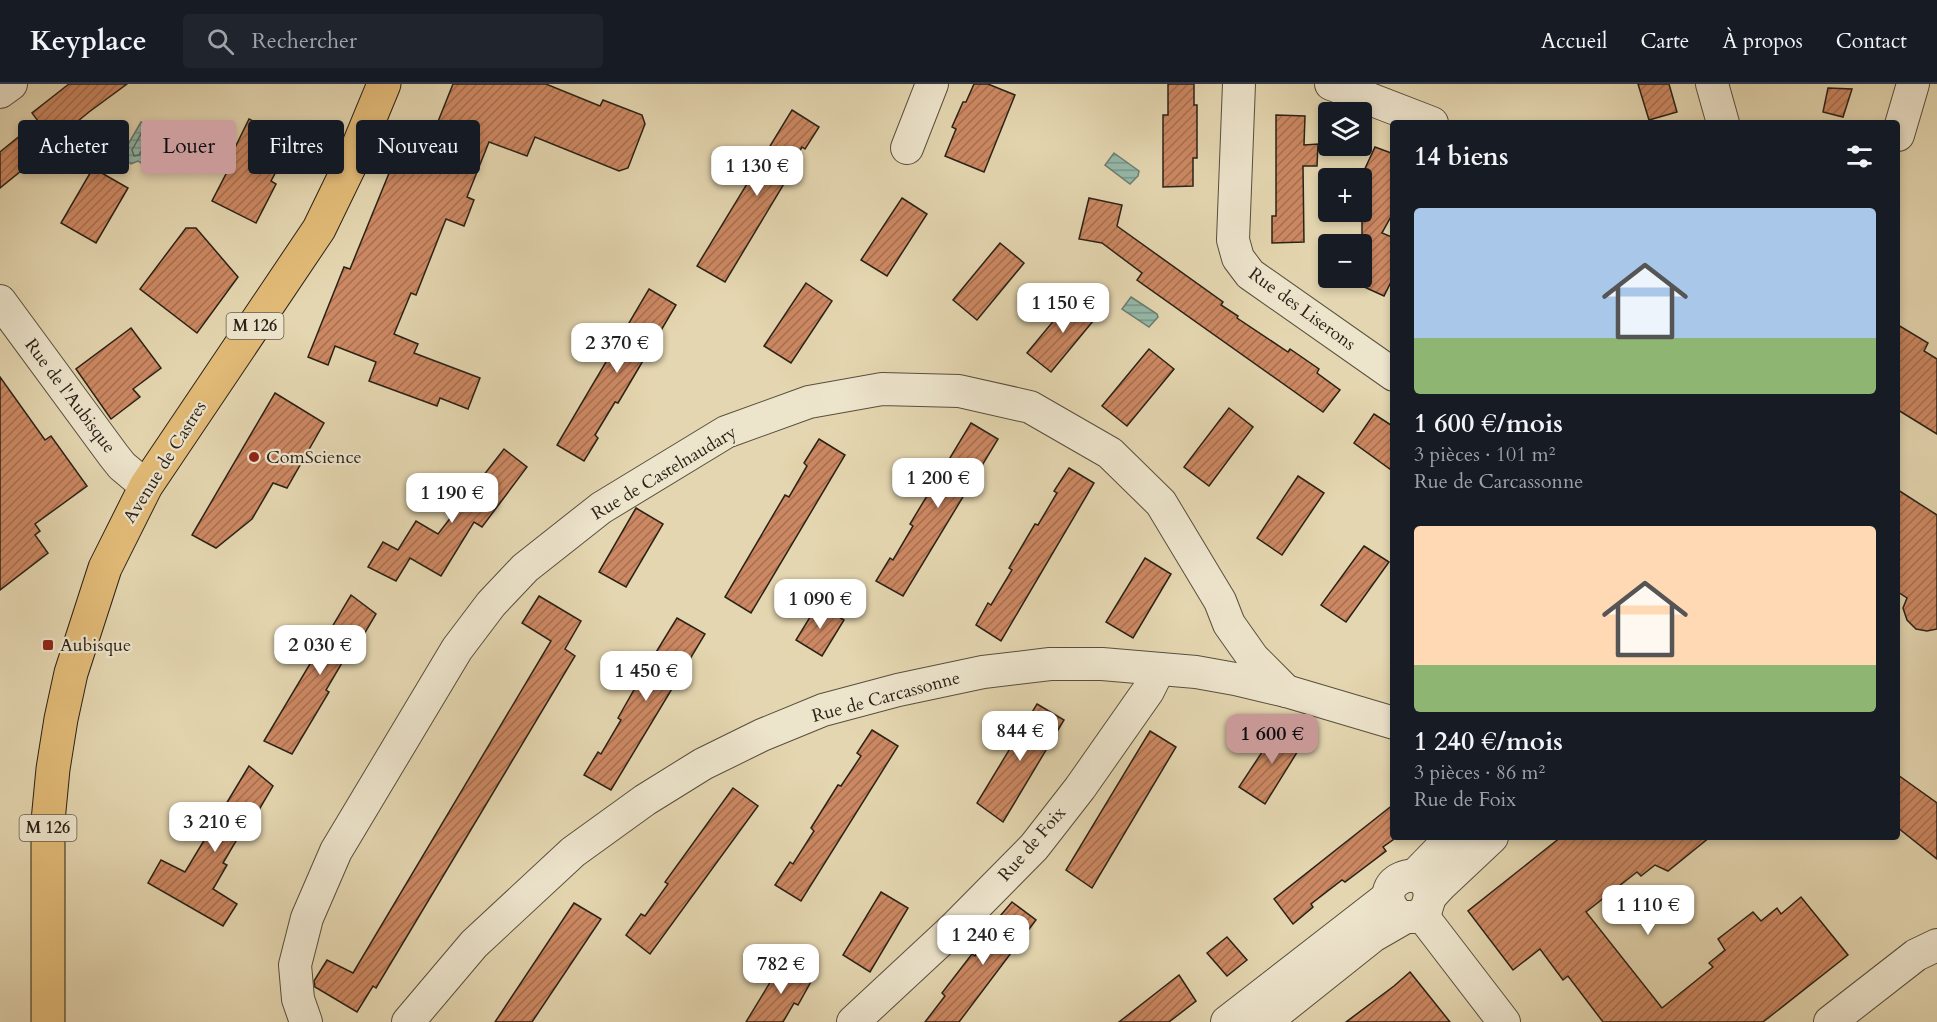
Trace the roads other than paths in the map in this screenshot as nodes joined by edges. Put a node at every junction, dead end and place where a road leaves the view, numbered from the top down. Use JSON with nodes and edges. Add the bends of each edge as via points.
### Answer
{"nodes":[{"id":1,"x":10,"y":84,"type":"edge"},
{"id":2,"x":384,"y":84,"type":"edge"},
{"id":3,"x":932,"y":84,"type":"edge"},
{"id":4,"x":1239,"y":84,"type":"edge"},
{"id":5,"x":1331,"y":84,"type":"edge"},
{"id":6,"x":1712,"y":84,"type":"edge"},
{"id":7,"x":1913,"y":84,"type":"edge"},
{"id":8,"x":0,"y":93,"type":"edge"},
{"id":9,"x":1424,"y":120,"type":"edge"},
{"id":10,"x":1722,"y":120,"type":"edge"},
{"id":11,"x":1900,"y":128,"type":"edge"},
{"id":12,"x":907,"y":148,"type":"dead end"},
{"id":13,"x":0,"y":301,"type":"edge"},
{"id":14,"x":1390,"y":370,"type":"edge"},
{"id":15,"x":146,"y":486,"type":"junction"},
{"id":16,"x":1229,"y":624,"type":"junction"},
{"id":17,"x":1158,"y":669,"type":"junction"},
{"id":18,"x":1196,"y":672,"type":"junction"},
{"id":19,"x":1286,"y":691,"type":"junction"},
{"id":20,"x":1390,"y":722,"type":"edge"},
{"id":21,"x":1450,"y":840,"type":"edge"},
{"id":22,"x":1488,"y":840,"type":"edge"},
{"id":23,"x":1412,"y":900,"type":"junction"},
{"id":24,"x":1937,"y":945,"type":"edge"},
{"id":25,"x":48,"y":1022,"type":"edge"},
{"id":26,"x":306,"y":1022,"type":"edge"},
{"id":27,"x":408,"y":1022,"type":"edge"},
{"id":28,"x":852,"y":1022,"type":"edge"},
{"id":29,"x":1227,"y":1022,"type":"edge"},
{"id":30,"x":1265,"y":1022,"type":"edge"},
{"id":31,"x":1504,"y":1022,"type":"edge"},
{"id":32,"x":1830,"y":1022,"type":"edge"}],
"edges":[{"from":1,"to":8,"type":"street"},
{"from":2,"to":15,"type":"main road","name":"Avenue de Castres","number":"M 126","via":[[319,229]]},
{"from":3,"to":12,"type":"street"},
{"from":4,"to":14,"type":"street","name":"Rue des Liserons","via":[[1233,240],[1238,258],[1250,274]]},
{"from":5,"to":9,"type":"street"},
{"from":6,"to":10,"type":"street"},
{"from":7,"to":11,"type":"street"},
{"from":13,"to":15,"type":"street","name":"Rue de l'Aubisque","via":[[114,456]]},
{"from":15,"to":25,"type":"main road","name":"Avenue de Castres","number":"M 126","via":[[105,568],[81,638],[61,719],[48,821]]},
{"from":16,"to":18,"type":"street","via":[[1224,646]]},
{"from":16,"to":19,"type":"street","name":"Rue de Castelnaudary","via":[[1253,658]]},
{"from":16,"to":26,"type":"street","name":"Rue de Castelnaudary","via":[[1220,601],[1161,503],[1110,453],[1030,407],[959,391],[882,390],[809,402],[726,432],[601,508],[525,568],[491,604],[457,650],[336,851],[307,918],[295,965],[298,999]]},
{"from":17,"to":18,"type":"street","name":"Rue de Carcassonne"},
{"from":17,"to":27,"type":"street","name":"Rue de Carcassonne","via":[[1050,664],[983,672],[824,710],[762,735],[703,764],[573,852],[474,944]]},
{"from":17,"to":28,"type":"street","name":"Rue de Foix","via":[[1148,691],[1034,847]]},
{"from":18,"to":19,"type":"street","name":"Rue de Carcassonne"},
{"from":19,"to":20,"type":"street","name":"Rue de Carcassonne"},
{"from":21,"to":23,"type":"street"},
{"from":22,"to":23,"type":"street"},
{"from":23,"to":29,"type":"street"},
{"from":23,"to":30,"type":"street"},
{"from":23,"to":31,"type":"street"},
{"from":24,"to":32,"type":"street","via":[[1916,956]]}]}
